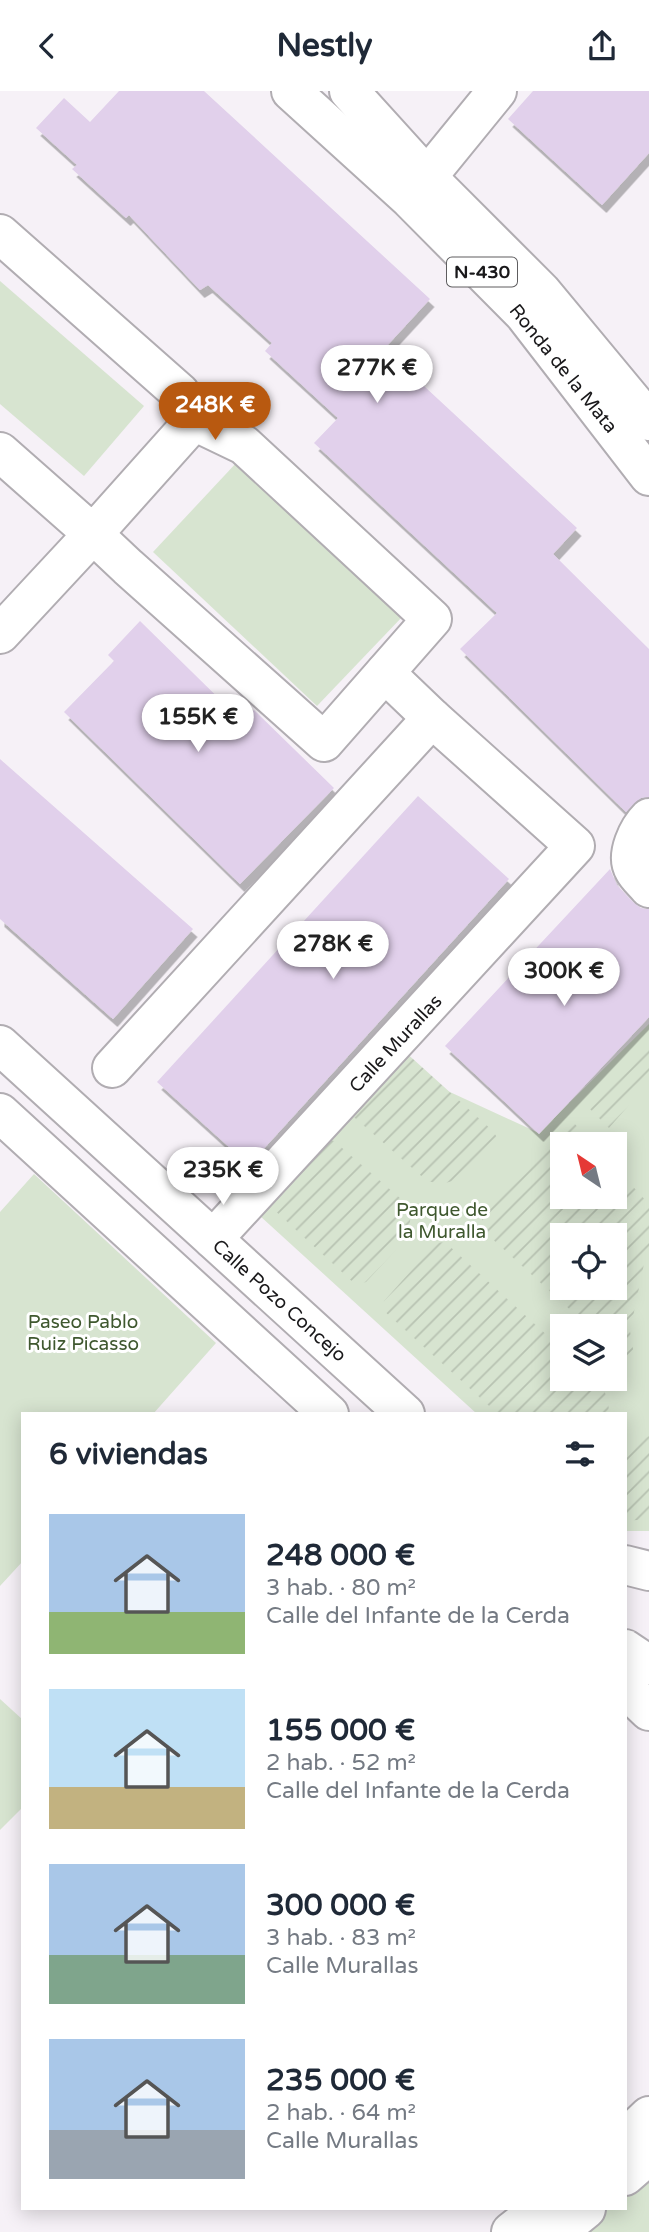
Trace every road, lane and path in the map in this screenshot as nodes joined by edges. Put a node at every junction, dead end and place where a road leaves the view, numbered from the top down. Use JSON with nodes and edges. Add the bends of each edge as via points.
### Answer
{"nodes":[{"id":1,"x":291,"y":91,"type":"edge"},
{"id":2,"x":349,"y":91,"type":"edge"},
{"id":3,"x":497,"y":91,"type":"edge"},
{"id":4,"x":427,"y":177,"type":"junction"},
{"id":5,"x":0,"y":234,"type":"edge"},
{"id":6,"x":194,"y":421,"type":"junction"},
{"id":7,"x":649,"y":421,"type":"edge"},
{"id":8,"x":0,"y":452,"type":"edge"},
{"id":9,"x":649,"y":476,"type":"edge"},
{"id":10,"x":93,"y":534,"type":"junction"},
{"id":11,"x":0,"y":634,"type":"edge"},
{"id":12,"x":385,"y":673,"type":"junction"},
{"id":13,"x":432,"y":718,"type":"junction"},
{"id":14,"x":649,"y":818,"type":"edge"},
{"id":15,"x":649,"y":888,"type":"edge"},
{"id":16,"x":0,"y":1045,"type":"edge"},
{"id":17,"x":112,"y":1068,"type":"dead end"},
{"id":18,"x":55,"y":1094,"type":"junction"},
{"id":19,"x":7,"y":1132,"type":"edge"},
{"id":20,"x":214,"y":1239,"type":"junction"},
{"id":21,"x":327,"y":1412,"type":"edge"},
{"id":22,"x":403,"y":1412,"type":"edge"},
{"id":23,"x":627,"y":1566,"type":"edge"},
{"id":24,"x":649,"y":1571,"type":"edge"},
{"id":25,"x":627,"y":1651,"type":"edge"},
{"id":26,"x":649,"y":1665,"type":"edge"},
{"id":27,"x":627,"y":1690,"type":"edge"},
{"id":28,"x":649,"y":1711,"type":"edge"},
{"id":29,"x":649,"y":2116,"type":"edge"},
{"id":30,"x":627,"y":2137,"type":"edge"},
{"id":31,"x":649,"y":2155,"type":"edge"},
{"id":32,"x":627,"y":2174,"type":"edge"},
{"id":33,"x":539,"y":2210,"type":"edge"},
{"id":34,"x":585,"y":2210,"type":"edge"},
{"id":35,"x":511,"y":2232,"type":"edge"},
{"id":36,"x":558,"y":2232,"type":"edge"}],
"edges":[{"from":1,"to":9,"type":"main road","name":"Ronda de la Mata","number":"N-430","via":[[410,199],[524,314]]},
{"from":2,"to":4,"type":"main road","name":"Ronda de la Mata","number":"N-430"},
{"from":3,"to":4,"type":"main road"},
{"from":4,"to":7,"type":"main road","name":"Ronda de la Mata","number":"N-430","via":[[541,291]]},
{"from":5,"to":6,"type":"main road","via":[[180,393]]},
{"from":6,"to":10,"type":"main road"},
{"from":6,"to":12,"type":"main road","via":[[244,445],[432,619]]},
{"from":8,"to":10,"type":"main road"},
{"from":10,"to":11,"type":"main road"},
{"from":10,"to":12,"type":"main road","via":[[324,742]]},
{"from":12,"to":13,"type":"main road"},
{"from":13,"to":17,"type":"main road"},
{"from":13,"to":20,"type":"main road","name":"Calle Murallas","via":[[575,846]]},
{"from":14,"to":15,"type":"main road","via":[[632,849],[632,869]]},
{"from":16,"to":18,"type":"main road","name":"Calle Pozo Concejo"},
{"from":18,"to":19,"type":"main road"},
{"from":18,"to":20,"type":"main road","name":"Calle Pozo Concejo"},
{"from":19,"to":21,"type":"main road"},
{"from":20,"to":22,"type":"main road","name":"Calle Pozo Concejo"},
{"from":23,"to":24,"type":"main road"},
{"from":25,"to":26,"type":"main road"},
{"from":27,"to":28,"type":"main road"},
{"from":29,"to":30,"type":"main road"},
{"from":31,"to":32,"type":"main road"},
{"from":33,"to":35,"type":"main road"},
{"from":34,"to":36,"type":"main road"}]}
